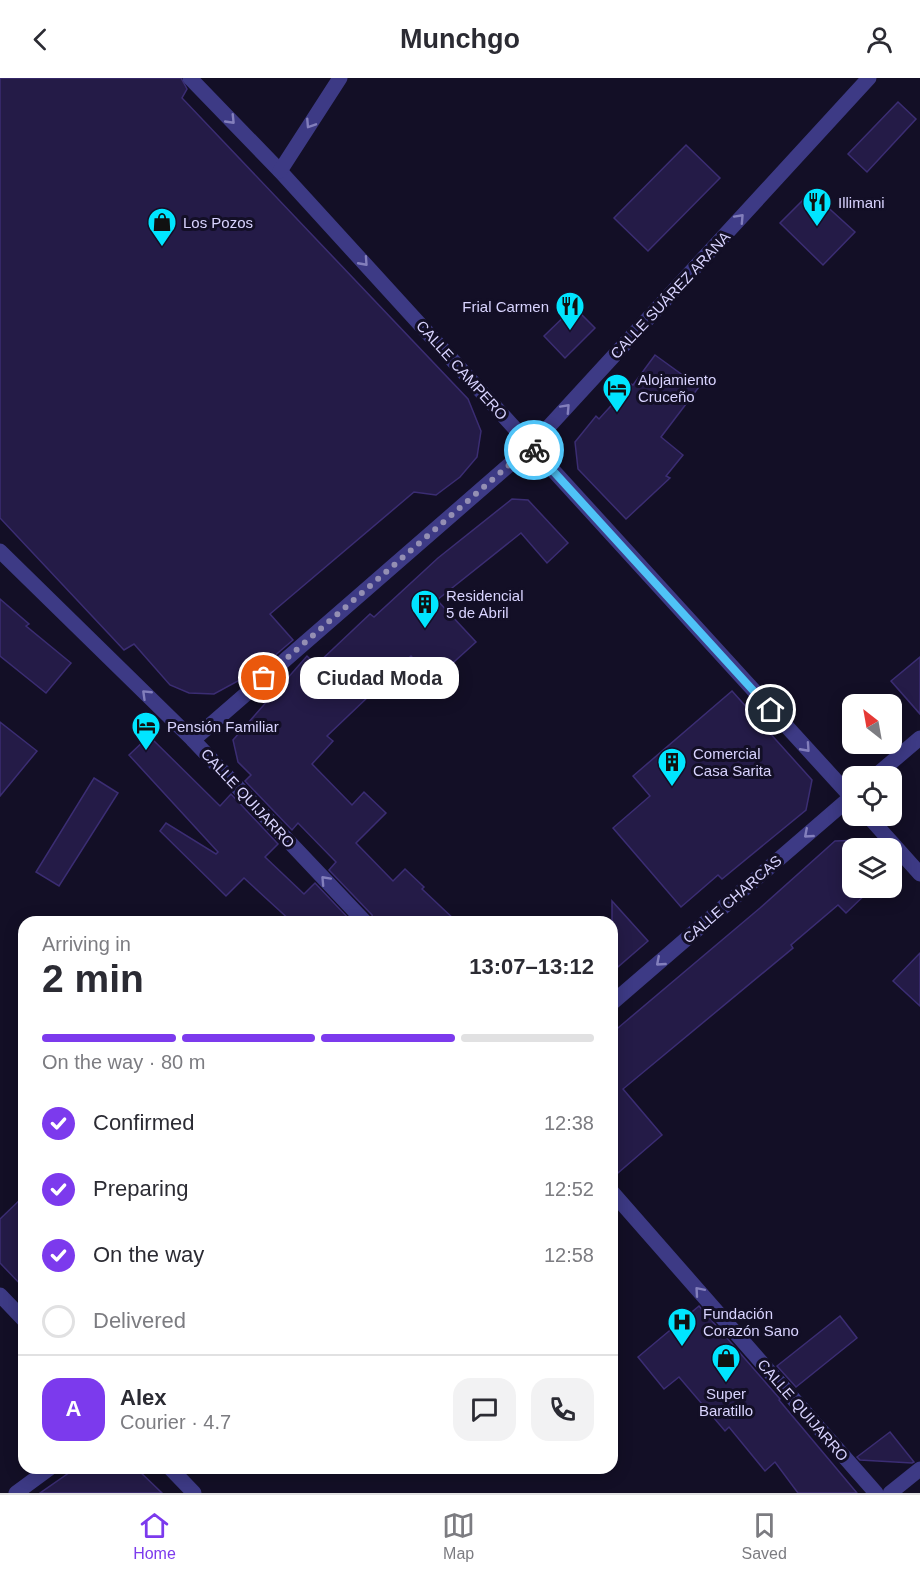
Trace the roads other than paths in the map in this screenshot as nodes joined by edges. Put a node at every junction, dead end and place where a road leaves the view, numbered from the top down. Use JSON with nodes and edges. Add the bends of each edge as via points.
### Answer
{"nodes":[{"id":1,"x":190,"y":78,"type":"edge"},
{"id":2,"x":340,"y":78,"type":"edge"},
{"id":3,"x":868,"y":78,"type":"edge"},
{"id":4,"x":280,"y":171,"type":"junction"},
{"id":5,"x":531,"y":446,"type":"junction"},
{"id":6,"x":0,"y":551,"type":"edge"},
{"id":7,"x":920,"y":738,"type":"edge"},
{"id":8,"x":193,"y":740,"type":"junction"},
{"id":9,"x":887,"y":766,"type":"edge"},
{"id":10,"x":842,"y":786,"type":"edge"},
{"id":11,"x":842,"y":806,"type":"edge"},
{"id":12,"x":877,"y":826,"type":"edge"},
{"id":13,"x":920,"y":874,"type":"edge"},
{"id":14,"x":359,"y":916,"type":"edge"},
{"id":15,"x":618,"y":998,"type":"edge"},
{"id":16,"x":618,"y":1199,"type":"edge"},
{"id":17,"x":0,"y":1295,"type":"edge"},
{"id":18,"x":18,"y":1314,"type":"edge"},
{"id":19,"x":920,"y":1469,"type":"edge"},
{"id":20,"x":42,"y":1474,"type":"edge"},
{"id":21,"x":176,"y":1474,"type":"edge"},
{"id":22,"x":16,"y":1493,"type":"edge"},
{"id":23,"x":194,"y":1493,"type":"edge"},
{"id":24,"x":876,"y":1493,"type":"edge"},
{"id":25,"x":890,"y":1493,"type":"edge"}],
"edges":[{"from":1,"to":4,"type":"street","name":"CALLE CAMPERO","one_way":true},
{"from":2,"to":4,"type":"street","one_way":true},
{"from":5,"to":3,"type":"street","name":"CALLE SUÁREZ ARANA","one_way":true},
{"from":4,"to":5,"type":"street","name":"CALLE CAMPERO","one_way":true},
{"from":5,"to":8,"type":"street","name":"CALLE SUÁREZ ARANA"},
{"from":5,"to":10,"type":"street","name":"CALLE CAMPERO","one_way":true},
{"from":8,"to":6,"type":"street","name":"CALLE QUIJARRO","one_way":true},
{"from":7,"to":9,"type":"street"},
{"from":14,"to":8,"type":"street","name":"CALLE QUIJARRO","one_way":true},
{"from":11,"to":15,"type":"street","name":"CALLE CHARCAS","one_way":true},
{"from":12,"to":13,"type":"street"},
{"from":24,"to":16,"type":"street","name":"CALLE QUIJARRO","one_way":true},
{"from":17,"to":18,"type":"street"},
{"from":19,"to":25,"type":"street"},
{"from":20,"to":22,"type":"street"},
{"from":21,"to":23,"type":"street"}]}
